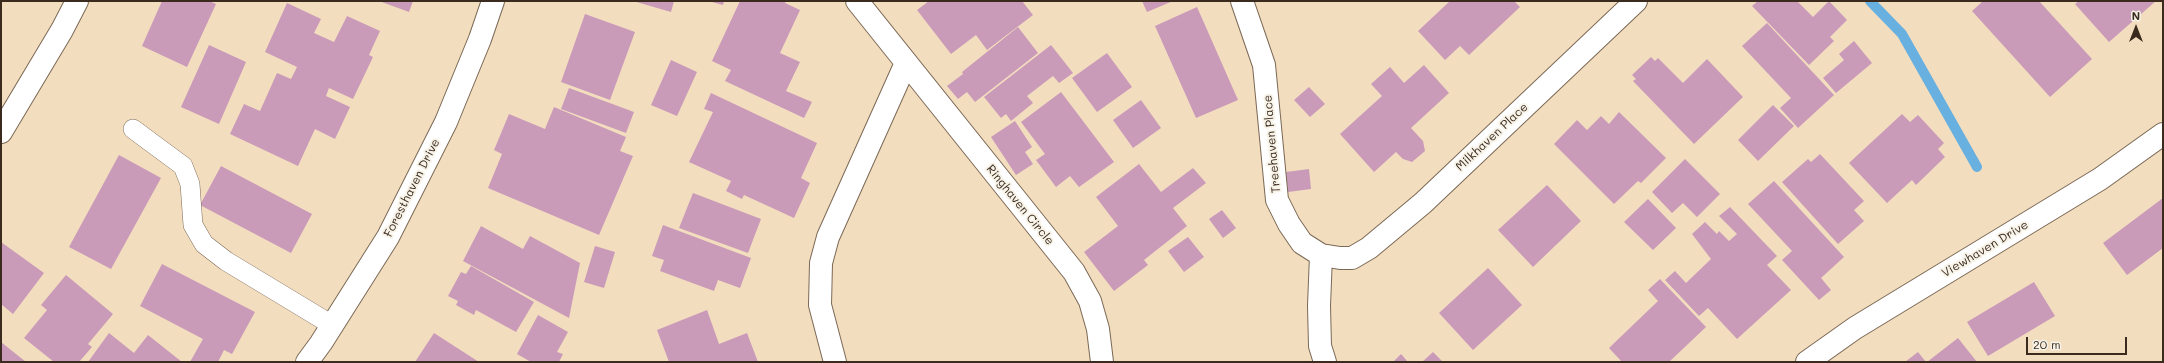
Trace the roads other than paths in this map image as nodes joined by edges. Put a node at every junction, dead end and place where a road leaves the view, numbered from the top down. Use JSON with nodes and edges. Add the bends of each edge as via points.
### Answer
{"nodes":[{"id":1,"x":77,"y":1,"type":"edge"},
{"id":2,"x":493,"y":1,"type":"edge"},
{"id":3,"x":857,"y":1,"type":"edge"},
{"id":4,"x":1242,"y":1,"type":"edge"},
{"id":5,"x":1636,"y":1,"type":"edge"},
{"id":6,"x":906,"y":63,"type":"junction"},
{"id":7,"x":133,"y":129,"type":"dead end"},
{"id":8,"x":1,"y":132,"type":"edge"},
{"id":9,"x":2163,"y":134,"type":"edge"},
{"id":10,"x":1330,"y":257,"type":"junction"},
{"id":11,"x":332,"y":325,"type":"junction"},
{"id":12,"x":307,"y":362,"type":"edge"},
{"id":13,"x":835,"y":362,"type":"edge"},
{"id":14,"x":1102,"y":362,"type":"edge"},
{"id":15,"x":1325,"y":362,"type":"edge"},
{"id":16,"x":1807,"y":362,"type":"edge"}],
"edges":[{"from":1,"to":8,"type":"street"},
{"from":2,"to":11,"type":"street","name":"Foresthaven Drive","via":[[446,122],[388,236]]},
{"from":3,"to":6,"type":"street","name":"Ringhaven Circle"},
{"from":4,"to":10,"type":"street","name":"Treehaven Place","via":[[1264,65],[1277,200],[1288,224],[1302,243]]},
{"from":5,"to":10,"type":"street","name":"Milkhaven Place","via":[[1423,203],[1369,248],[1352,258]]},
{"from":6,"to":13,"type":"street","via":[[828,236],[821,263],[820,305]]},
{"from":6,"to":14,"type":"street","name":"Ringhaven Circle","via":[[1074,272],[1090,301],[1098,329]]},
{"from":7,"to":11,"type":"lane","via":[[183,166],[190,184],[193,225],[204,244],[226,261]]},
{"from":9,"to":16,"type":"street","name":"Viewhaven Drive","via":[[2100,179],[1855,328]]},
{"from":10,"to":15,"type":"street","via":[[1319,306],[1320,346]]},
{"from":11,"to":12,"type":"street","name":"Foresthaven Drive"}]}
